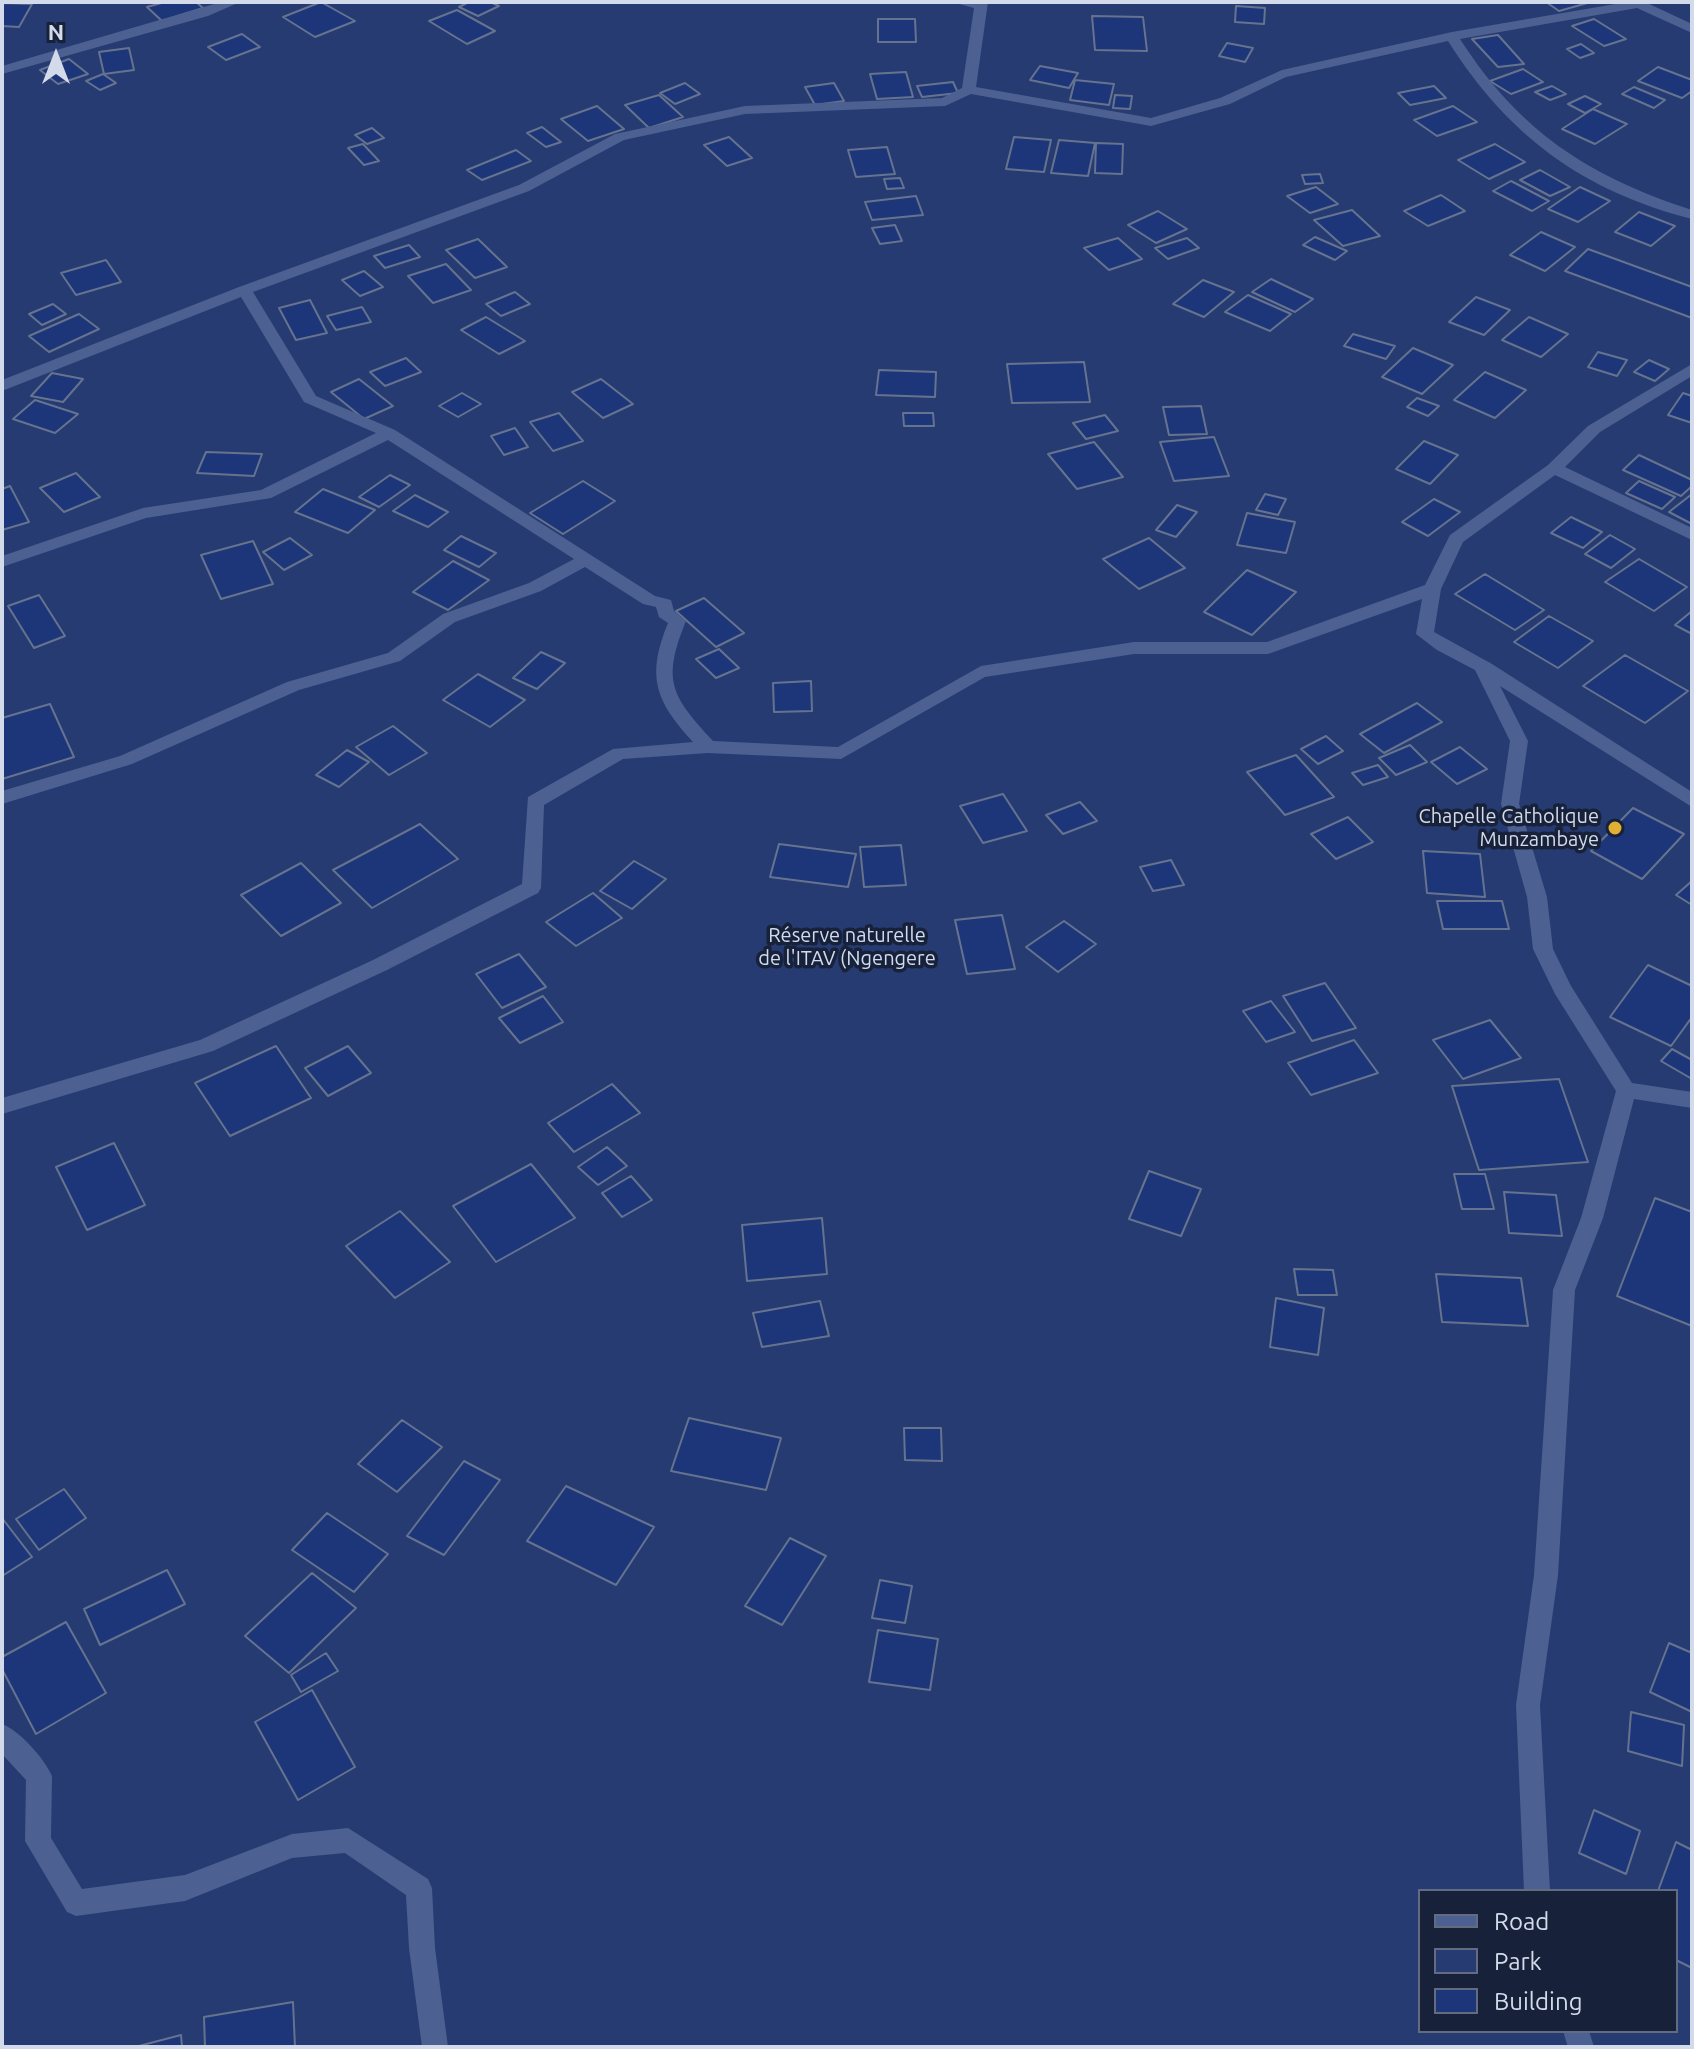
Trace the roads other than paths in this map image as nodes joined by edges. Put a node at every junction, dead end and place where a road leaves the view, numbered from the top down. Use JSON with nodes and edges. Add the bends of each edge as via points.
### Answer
{"nodes":[{"id":1,"x":233,"y":2,"type":"edge"},
{"id":2,"x":959,"y":2,"type":"edge"},
{"id":3,"x":981,"y":3,"type":"edge"},
{"id":4,"x":1637,"y":3,"type":"edge"},
{"id":5,"x":1692,"y":29,"type":"edge"},
{"id":6,"x":1452,"y":36,"type":"junction"},
{"id":7,"x":2,"y":70,"type":"edge"},
{"id":8,"x":969,"y":90,"type":"junction"},
{"id":9,"x":1692,"y":215,"type":"edge"},
{"id":10,"x":244,"y":290,"type":"junction"},
{"id":11,"x":1692,"y":369,"type":"edge"},
{"id":12,"x":2,"y":386,"type":"edge"},
{"id":13,"x":389,"y":433,"type":"junction"},
{"id":14,"x":1554,"y":468,"type":"junction"},
{"id":15,"x":1692,"y":535,"type":"edge"},
{"id":16,"x":587,"y":559,"type":"junction"},
{"id":17,"x":2,"y":562,"type":"edge"},
{"id":18,"x":1432,"y":589,"type":"junction"},
{"id":19,"x":1482,"y":666,"type":"junction"},
{"id":20,"x":708,"y":747,"type":"junction"},
{"id":21,"x":2,"y":798,"type":"edge"},
{"id":22,"x":1692,"y":801,"type":"edge"},
{"id":23,"x":1626,"y":1090,"type":"junction"},
{"id":24,"x":1692,"y":1100,"type":"edge"},
{"id":25,"x":2,"y":1106,"type":"edge"},
{"id":26,"x":2,"y":1736,"type":"edge"},
{"id":27,"x":1537,"y":1889,"type":"edge"},
{"id":28,"x":435,"y":2047,"type":"edge"}],
"edges":[{"from":1,"to":7,"type":"street"},
{"from":2,"to":3,"type":"street"},
{"from":3,"to":8,"type":"street"},
{"from":4,"to":5,"type":"street"},
{"from":4,"to":6,"type":"street"},
{"from":6,"to":8,"type":"street","via":[[1282,74],[1225,101],[1151,122]]},
{"from":6,"to":9,"type":"street","via":[[1504,110],[1564,162],[1641,200]]},
{"from":8,"to":10,"type":"street","via":[[945,102],[745,110],[620,137],[524,188]]},
{"from":10,"to":12,"type":"street"},
{"from":10,"to":13,"type":"street","via":[[310,399]]},
{"from":11,"to":14,"type":"street","via":[[1594,429]]},
{"from":13,"to":16,"type":"street"},
{"from":13,"to":17,"type":"street","via":[[265,494],[143,513]]},
{"from":14,"to":15,"type":"street"},
{"from":14,"to":18,"type":"street","via":[[1456,539]]},
{"from":16,"to":20,"type":"street","via":[[649,600],[665,604],[665,613],[677,621],[665,668],[668,699]]},
{"from":16,"to":21,"type":"street","via":[[535,587],[449,618],[394,657],[293,686],[126,760]]},
{"from":18,"to":19,"type":"street","via":[[1425,634]]},
{"from":18,"to":20,"type":"street","via":[[1268,648],[1134,648],[981,672],[841,753]]},
{"from":19,"to":22,"type":"street"},
{"from":19,"to":23,"type":"street","via":[[1519,741],[1510,804],[1537,897],[1543,949]]},
{"from":20,"to":25,"type":"street","via":[[619,753],[535,802],[531,888],[504,902],[206,1046]]},
{"from":23,"to":24,"type":"street"},
{"from":23,"to":27,"type":"street","via":[[1592,1218],[1564,1290],[1546,1575],[1528,1705]]},
{"from":26,"to":28,"type":"street","via":[[39,1776],[38,1841],[76,1903],[185,1888],[292,1846],[348,1840],[419,1888]]}]}
